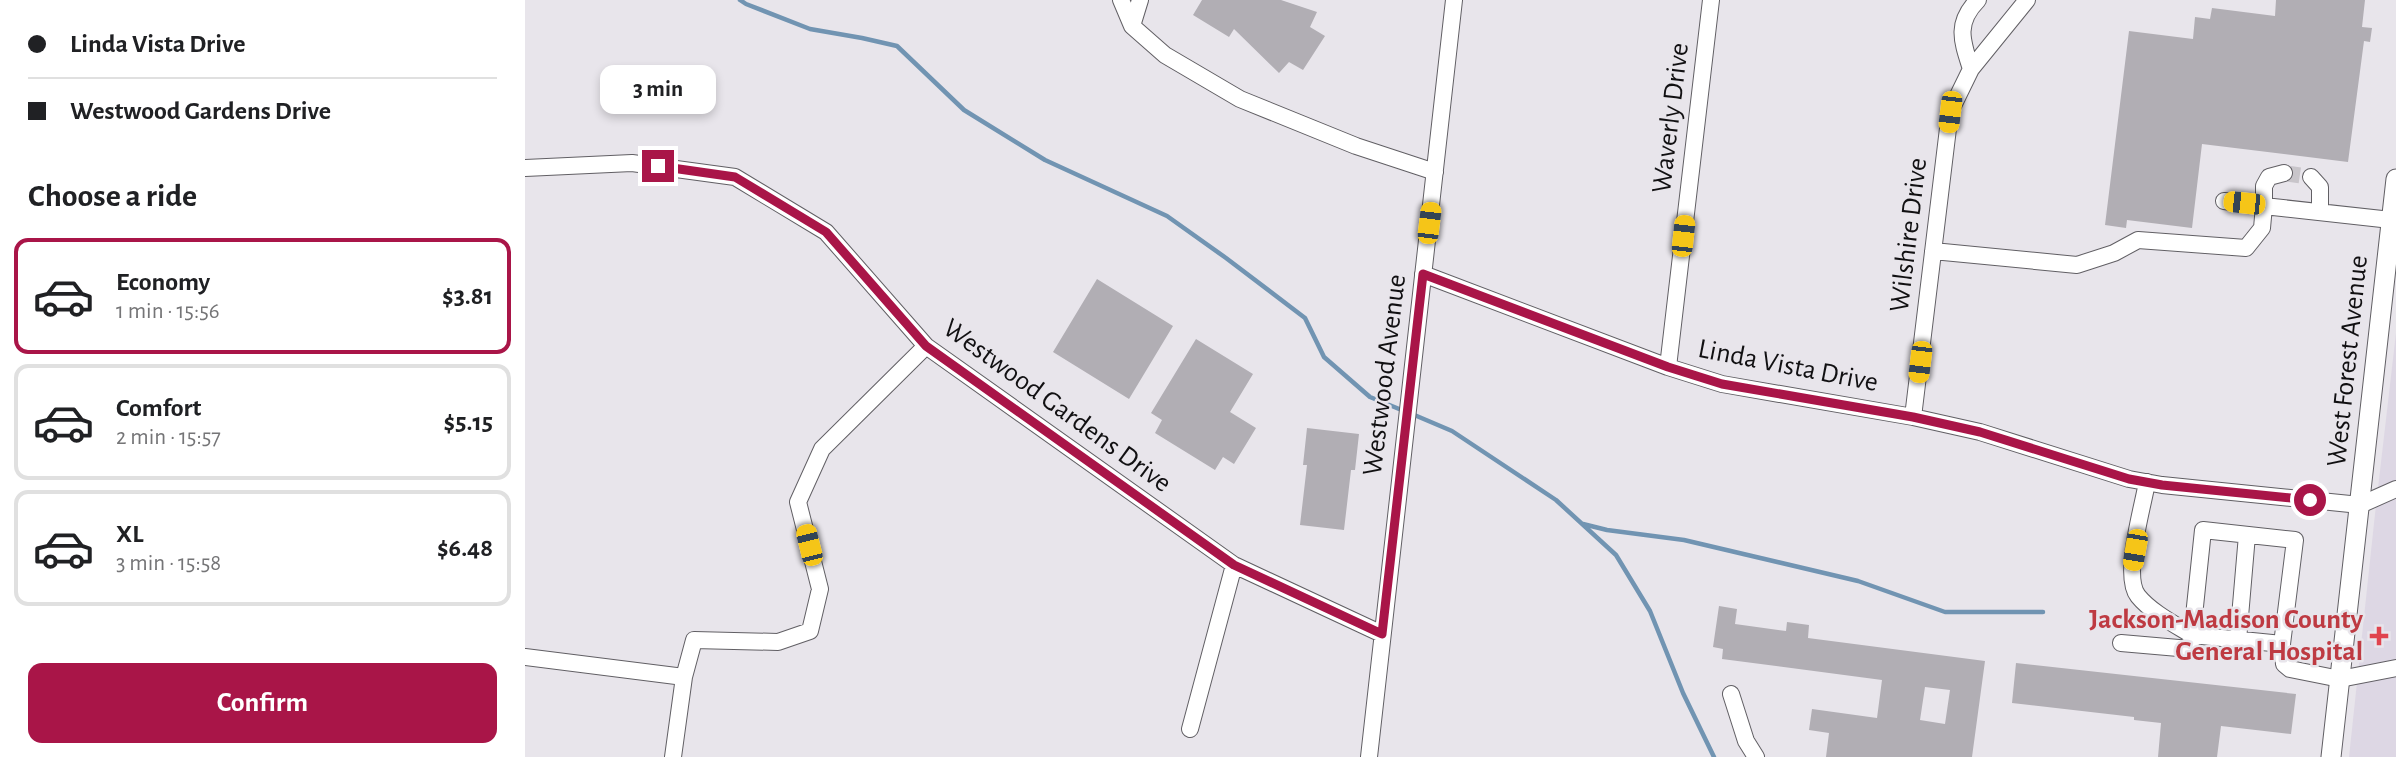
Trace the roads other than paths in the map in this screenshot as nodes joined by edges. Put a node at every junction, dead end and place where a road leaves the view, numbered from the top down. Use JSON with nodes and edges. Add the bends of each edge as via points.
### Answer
{"nodes":[{"id":1,"x":1121,"y":0,"type":"edge"},
{"id":2,"x":1140,"y":0,"type":"edge"},
{"id":3,"x":1454,"y":0,"type":"edge"},
{"id":4,"x":1711,"y":0,"type":"edge"},
{"id":5,"x":1978,"y":0,"type":"edge"},
{"id":6,"x":2027,"y":0,"type":"edge"},
{"id":7,"x":1132,"y":26,"type":"junction"},
{"id":8,"x":1971,"y":69,"type":"junction"},
{"id":9,"x":525,"y":168,"type":"edge"},
{"id":10,"x":1435,"y":172,"type":"junction"},
{"id":11,"x":2284,"y":173,"type":"dead end"},
{"id":12,"x":2311,"y":177,"type":"dead end"},
{"id":13,"x":2396,"y":179,"type":"edge"},
{"id":14,"x":2224,"y":201,"type":"dead end"},
{"id":15,"x":2264,"y":205,"type":"junction"},
{"id":16,"x":2320,"y":211,"type":"junction"},
{"id":17,"x":2392,"y":220,"type":"junction"},
{"id":18,"x":1933,"y":251,"type":"junction"},
{"id":19,"x":1423,"y":274,"type":"junction"},
{"id":20,"x":926,"y":346,"type":"junction"},
{"id":21,"x":1668,"y":367,"type":"junction"},
{"id":22,"x":1913,"y":417,"type":"junction"},
{"id":23,"x":2147,"y":482,"type":"junction"},
{"id":24,"x":2396,"y":489,"type":"edge"},
{"id":25,"x":2360,"y":505,"type":"junction"},
{"id":26,"x":2247,"y":535,"type":"junction"},
{"id":27,"x":1234,"y":565,"type":"junction"},
{"id":28,"x":1382,"y":634,"type":"junction"},
{"id":29,"x":2192,"y":635,"type":"junction"},
{"id":30,"x":2238,"y":640,"type":"junction"},
{"id":31,"x":2121,"y":643,"type":"dead end"},
{"id":32,"x":2283,"y":643,"type":"junction"},
{"id":33,"x":525,"y":657,"type":"edge"},
{"id":34,"x":2396,"y":668,"type":"edge"},
{"id":35,"x":684,"y":677,"type":"junction"},
{"id":36,"x":2340,"y":679,"type":"junction"},
{"id":37,"x":1731,"y":694,"type":"dead end"},
{"id":38,"x":1190,"y":729,"type":"dead end"},
{"id":39,"x":673,"y":757,"type":"edge"},
{"id":40,"x":1369,"y":757,"type":"edge"},
{"id":41,"x":1756,"y":757,"type":"edge"},
{"id":42,"x":2331,"y":757,"type":"edge"}],
"edges":[{"from":1,"to":7,"type":"street"},
{"from":2,"to":7,"type":"street"},
{"from":3,"to":10,"type":"street","name":"Westwood Avenue"},
{"from":4,"to":21,"type":"street","name":"Waverly Drive"},
{"from":5,"to":8,"type":"street","via":[[1966,12],[1961,39]]},
{"from":6,"to":8,"type":"street","name":"Wilshire Drive"},
{"from":7,"to":10,"type":"street","via":[[1165,55],[1240,99]]},
{"from":8,"to":18,"type":"street","name":"Wilshire Drive","via":[[1950,112]]},
{"from":9,"to":20,"type":"street","name":"Westwood Gardens Drive","via":[[632,163],[735,177],[826,232]]},
{"from":10,"to":19,"type":"street","name":"Westwood Avenue"},
{"from":11,"to":15,"type":"street","via":[[2269,177]]},
{"from":12,"to":16,"type":"street","via":[[2320,187]]},
{"from":13,"to":17,"type":"main road","name":"West Forest Avenue"},
{"from":14,"to":15,"type":"street"},
{"from":15,"to":16,"type":"street"},
{"from":15,"to":18,"type":"street","via":[[2262,228],[2246,248],[2138,240],[2077,265]]},
{"from":16,"to":17,"type":"street"},
{"from":17,"to":25,"type":"main road","name":"West Forest Avenue"},
{"from":18,"to":22,"type":"street","name":"Wilshire Drive"},
{"from":19,"to":21,"type":"street","name":"Linda Vista Drive"},
{"from":19,"to":28,"type":"street","name":"Westwood Avenue"},
{"from":20,"to":27,"type":"street","name":"Westwood Gardens Drive"},
{"from":20,"to":35,"type":"street","via":[[822,449],[798,502],[820,589],[810,631],[778,642],[694,640]]},
{"from":21,"to":22,"type":"street","name":"Linda Vista Drive","via":[[1722,384]]},
{"from":22,"to":23,"type":"street","name":"Linda Vista Drive"},
{"from":23,"to":25,"type":"street","name":"Linda Vista Drive"},
{"from":23,"to":29,"type":"street","via":[[2131,572],[2136,594]]},
{"from":24,"to":25,"type":"street"},
{"from":25,"to":36,"type":"main road","name":"West Forest Avenue"},
{"from":26,"to":29,"type":"street","via":[[2203,530]]},
{"from":26,"to":30,"type":"street"},
{"from":26,"to":32,"type":"street","via":[[2295,540]]},
{"from":27,"to":28,"type":"street","name":"Westwood Gardens Drive"},
{"from":27,"to":38,"type":"street"},
{"from":28,"to":40,"type":"street","name":"Westwood Avenue"},
{"from":29,"to":30,"type":"street"},
{"from":29,"to":31,"type":"street","via":[[2190,649]]},
{"from":30,"to":32,"type":"street"},
{"from":32,"to":36,"type":"street","via":[[2284,664],[2290,669]]},
{"from":33,"to":35,"type":"street"},
{"from":34,"to":36,"type":"street"},
{"from":35,"to":39,"type":"street"},
{"from":36,"to":42,"type":"main road","name":"West Forest Avenue"},
{"from":37,"to":41,"type":"street"}]}
